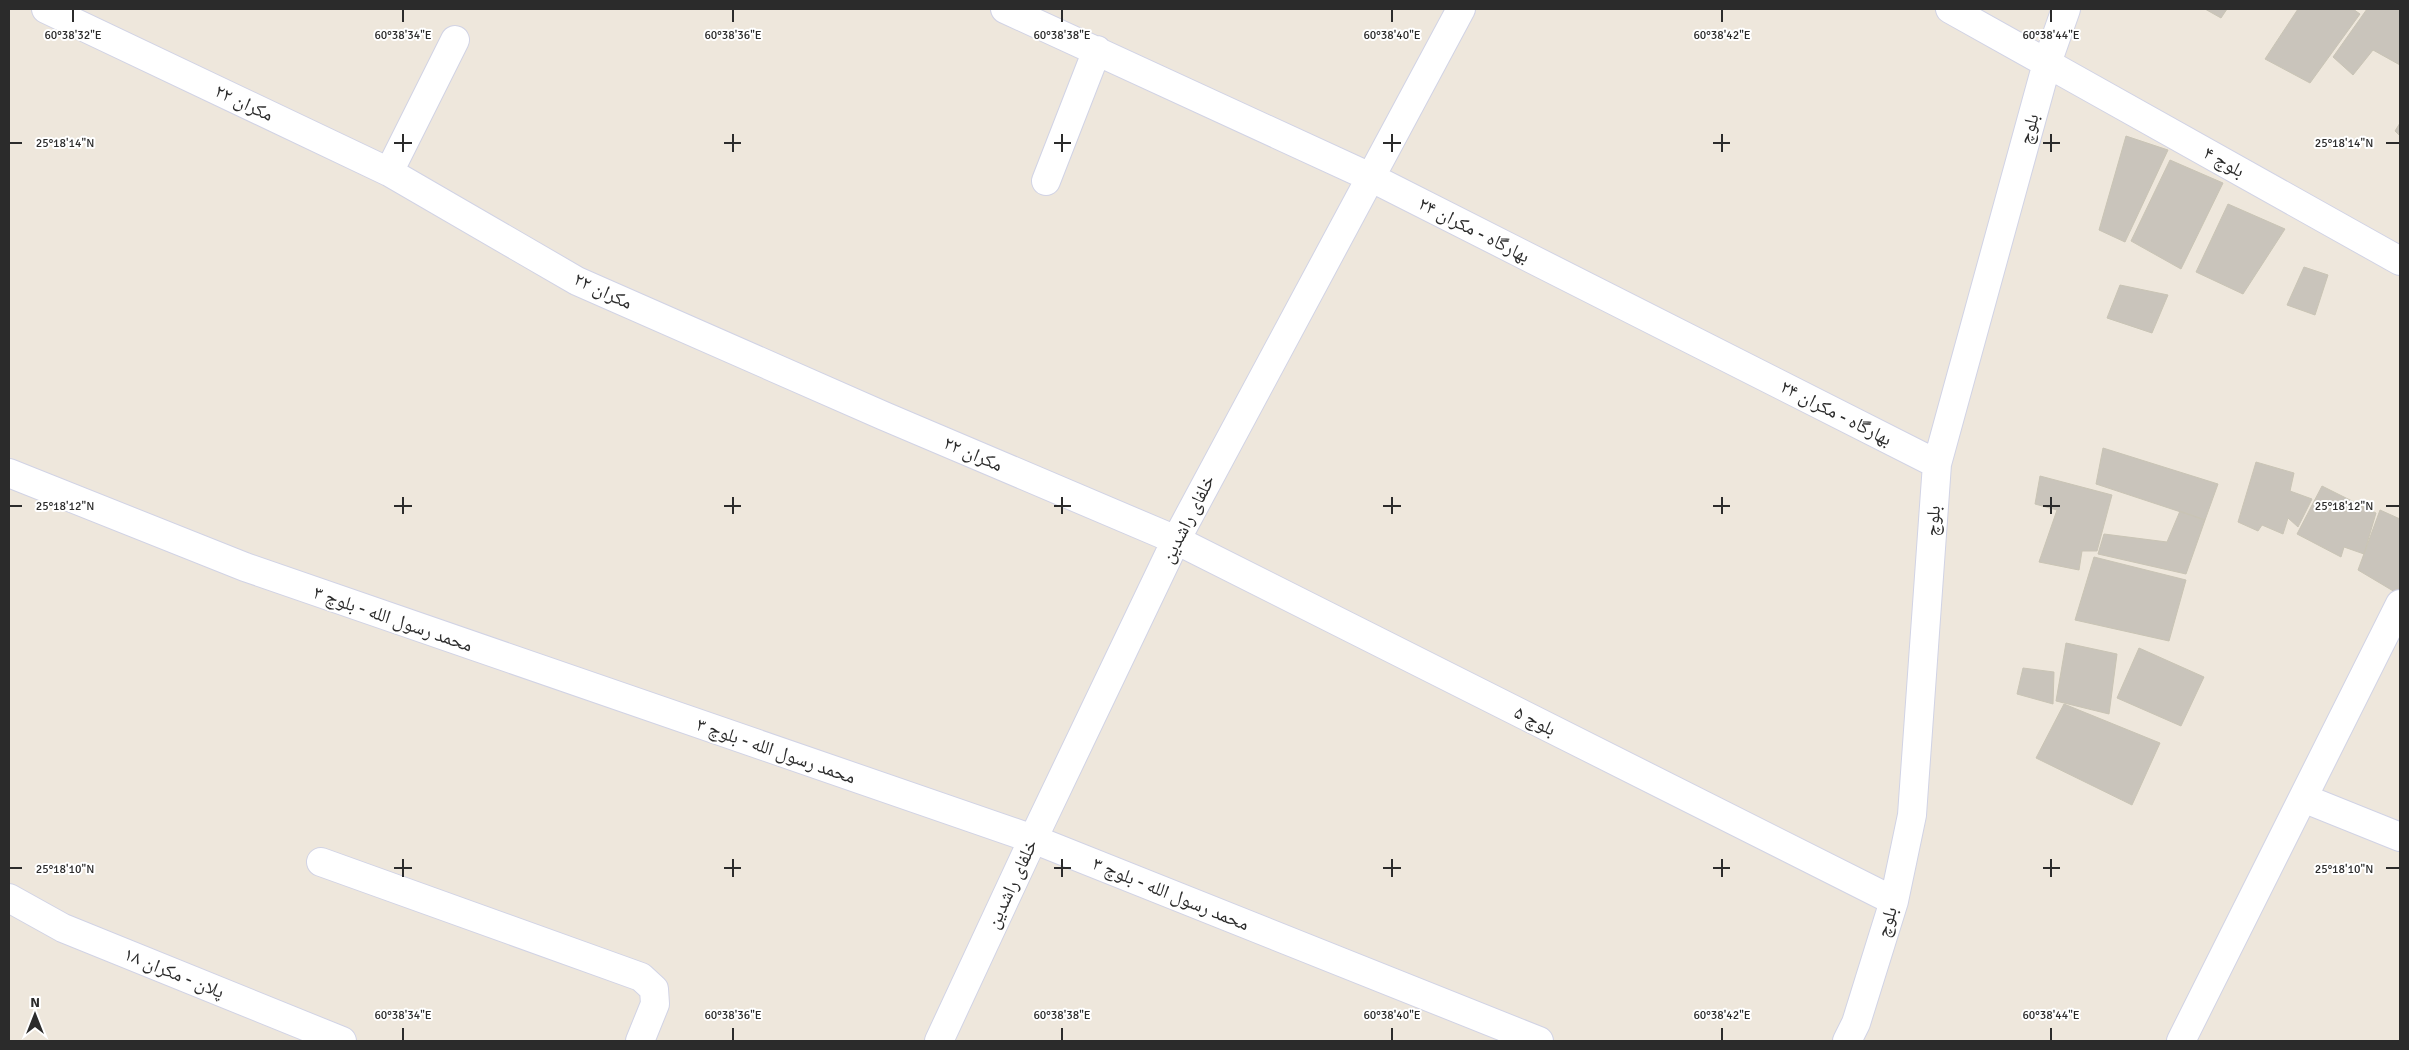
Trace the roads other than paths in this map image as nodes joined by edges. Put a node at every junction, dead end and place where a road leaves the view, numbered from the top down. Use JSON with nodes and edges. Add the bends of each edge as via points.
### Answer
{"nodes":[{"id":1,"x":46,"y":9,"type":"edge"},
{"id":2,"x":1005,"y":9,"type":"edge"},
{"id":3,"x":1461,"y":9,"type":"edge"},
{"id":4,"x":1950,"y":9,"type":"edge"},
{"id":5,"x":2066,"y":9,"type":"edge"},
{"id":6,"x":455,"y":40,"type":"dead end"},
{"id":7,"x":1098,"y":50,"type":"junction"},
{"id":8,"x":2048,"y":62,"type":"junction"},
{"id":9,"x":389,"y":172,"type":"junction"},
{"id":10,"x":1370,"y":177,"type":"junction"},
{"id":11,"x":1046,"y":181,"type":"dead end"},
{"id":12,"x":2400,"y":261,"type":"edge"},
{"id":13,"x":1937,"y":464,"type":"junction"},
{"id":14,"x":9,"y":473,"type":"edge"},
{"id":15,"x":1176,"y":540,"type":"junction"},
{"id":16,"x":2400,"y":604,"type":"edge"},
{"id":17,"x":2303,"y":798,"type":"junction"},
{"id":18,"x":2400,"y":837,"type":"edge"},
{"id":19,"x":1033,"y":839,"type":"junction"},
{"id":20,"x":321,"y":862,"type":"dead end"},
{"id":21,"x":9,"y":898,"type":"edge"},
{"id":22,"x":1894,"y":901,"type":"junction"},
{"id":23,"x":342,"y":1041,"type":"edge"},
{"id":24,"x":640,"y":1041,"type":"edge"},
{"id":25,"x":939,"y":1041,"type":"edge"},
{"id":26,"x":1539,"y":1041,"type":"edge"},
{"id":27,"x":1847,"y":1041,"type":"edge"},
{"id":28,"x":2181,"y":1041,"type":"edge"}],
"edges":[{"from":1,"to":9,"type":"street","name":"مکران ۲۲"},
{"from":2,"to":7,"type":"street","name":"بهارگاه - مکران ۲۴"},
{"from":3,"to":10,"type":"street","name":"خلفای راشدین"},
{"from":4,"to":8,"type":"street","name":"بلوچ ۴"},
{"from":5,"to":8,"type":"street","name":"بلوچ"},
{"from":6,"to":9,"type":"street"},
{"from":7,"to":10,"type":"street","name":"بهارگاه - مکران ۲۴"},
{"from":7,"to":11,"type":"street"},
{"from":8,"to":12,"type":"street","name":"بلوچ ۴"},
{"from":8,"to":13,"type":"street","name":"بلوچ"},
{"from":9,"to":15,"type":"street","name":"مکران ۲۲","via":[[577,280],[884,416]]},
{"from":10,"to":13,"type":"street","name":"بهارگاه - مکران ۲۴"},
{"from":10,"to":15,"type":"street","name":"خلفای راشدین"},
{"from":13,"to":22,"type":"street","name":"بلوچ","via":[[1912,814]]},
{"from":14,"to":19,"type":"street","name":"محمد رسول الله - بلوچ ۳","via":[[245,567]]},
{"from":15,"to":19,"type":"street","name":"خلفای راشدین"},
{"from":15,"to":22,"type":"street","name":"بلوچ ۵"},
{"from":16,"to":17,"type":"street"},
{"from":17,"to":18,"type":"street"},
{"from":17,"to":28,"type":"street"},
{"from":19,"to":25,"type":"street","name":"خلفای راشدین"},
{"from":19,"to":26,"type":"street","name":"محمد رسول الله - بلوچ ۳"},
{"from":20,"to":24,"type":"street","via":[[640,977],[654,990],[655,1004]]},
{"from":21,"to":23,"type":"street","name":"پلان - مکران ۱۸","via":[[63,928]]},
{"from":22,"to":27,"type":"street","name":"بلوچ","via":[[1856,1023]]}]}
